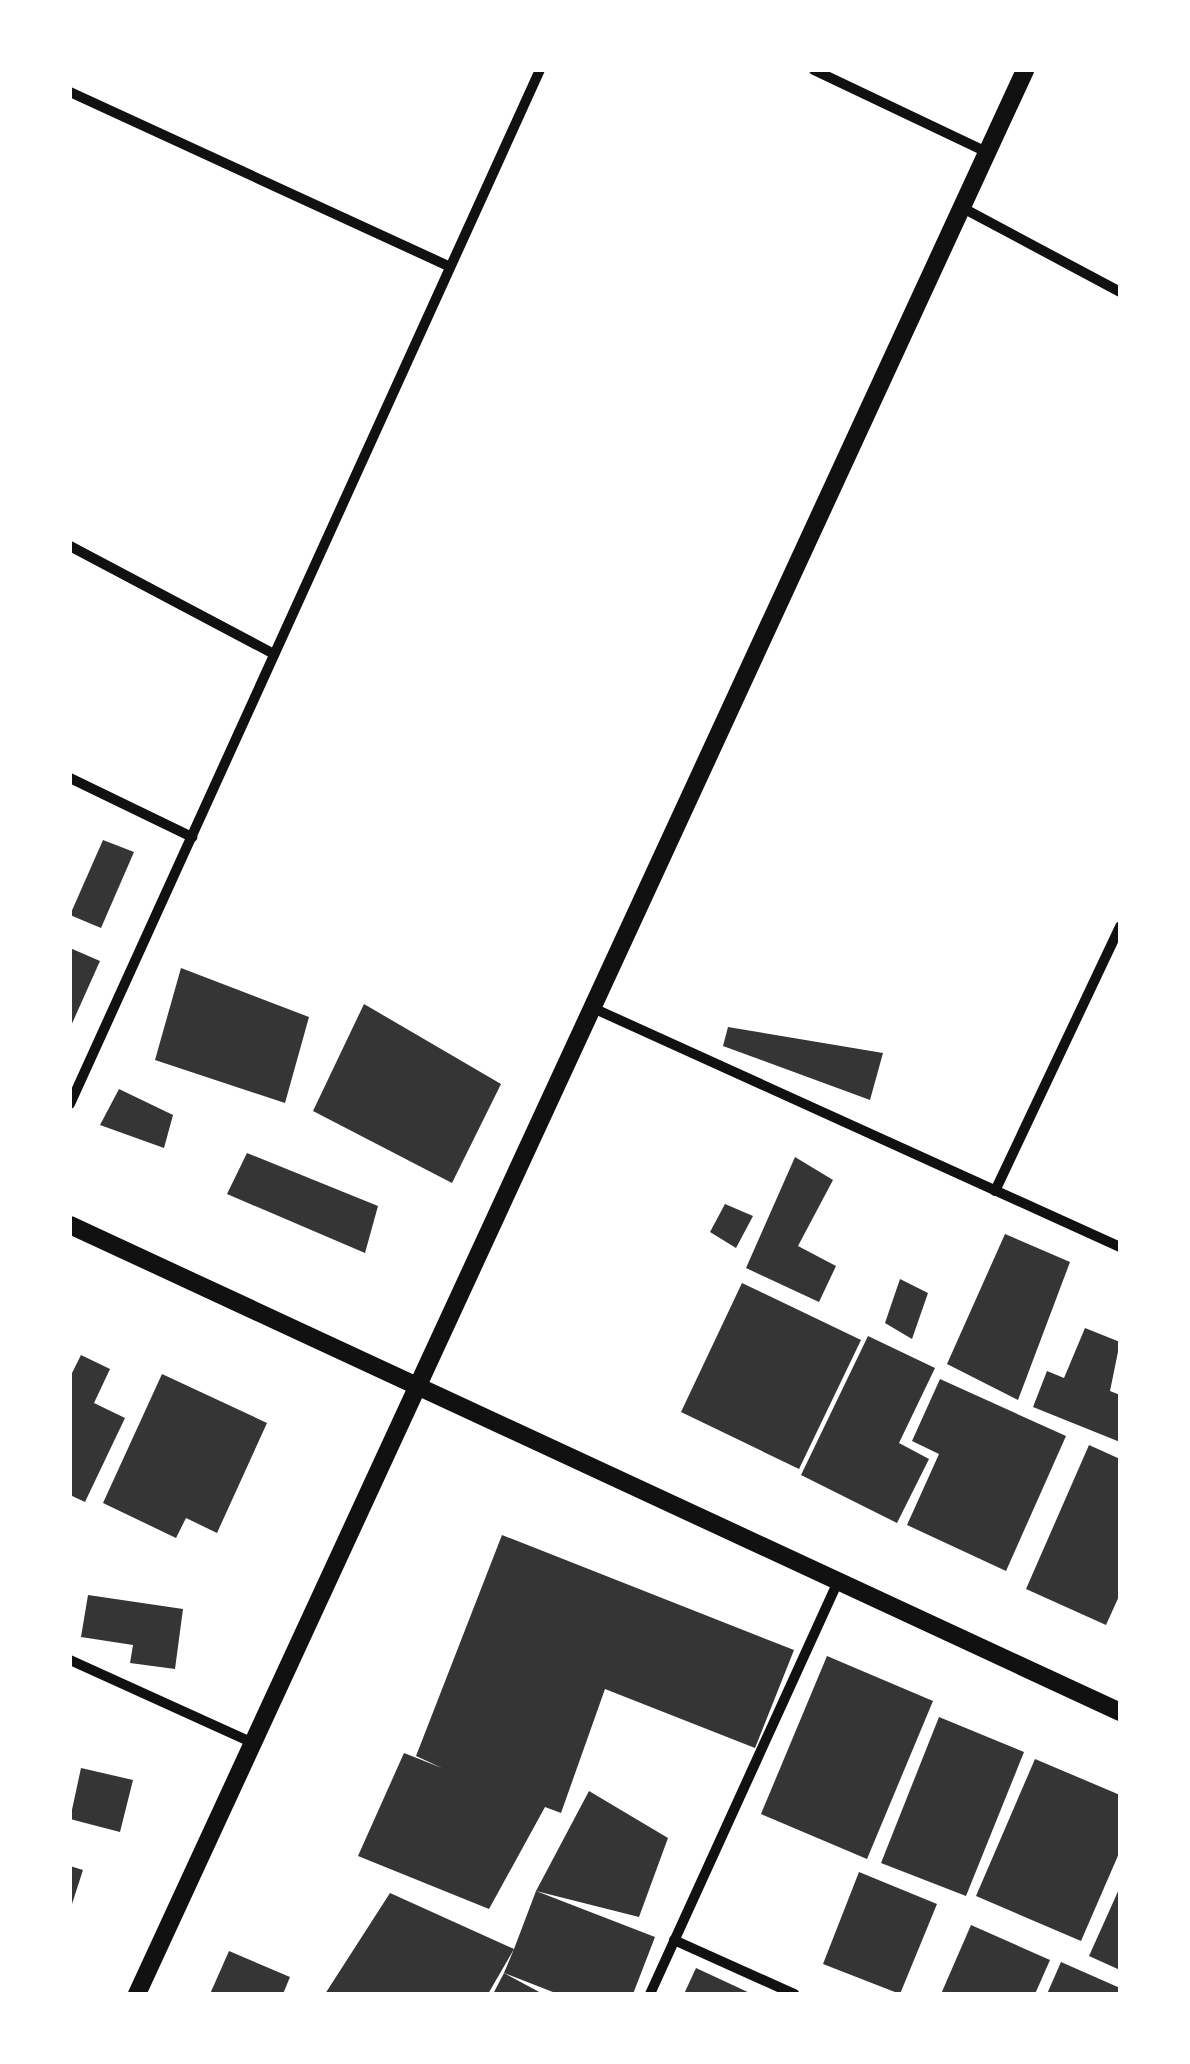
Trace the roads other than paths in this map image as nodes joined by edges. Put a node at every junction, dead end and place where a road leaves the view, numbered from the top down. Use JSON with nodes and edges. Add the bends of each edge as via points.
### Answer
{"nodes":[{"id":1,"x":540,"y":70,"type":"edge"},
{"id":2,"x":814,"y":70,"type":"edge"},
{"id":3,"x":1025,"y":70,"type":"edge"},
{"id":4,"x":70,"y":92,"type":"edge"},
{"id":5,"x":987,"y":152,"type":"junction"},
{"id":6,"x":962,"y":207,"type":"junction"},
{"id":7,"x":450,"y":267,"type":"junction"},
{"id":8,"x":1120,"y":292,"type":"edge"},
{"id":9,"x":70,"y":546,"type":"edge"},
{"id":10,"x":274,"y":654,"type":"junction"},
{"id":11,"x":70,"y":778,"type":"edge"},
{"id":12,"x":192,"y":836,"type":"junction"},
{"id":13,"x":1120,"y":926,"type":"edge"},
{"id":14,"x":593,"y":1008,"type":"junction"},
{"id":15,"x":70,"y":1104,"type":"edge"},
{"id":16,"x":995,"y":1191,"type":"junction"},
{"id":17,"x":70,"y":1225,"type":"edge"},
{"id":18,"x":1120,"y":1247,"type":"edge"},
{"id":19,"x":418,"y":1386,"type":"junction"},
{"id":20,"x":838,"y":1581,"type":"junction"},
{"id":21,"x":70,"y":1660,"type":"edge"},
{"id":22,"x":1120,"y":1712,"type":"edge"},
{"id":23,"x":253,"y":1743,"type":"junction"},
{"id":24,"x":674,"y":1940,"type":"junction"},
{"id":25,"x":138,"y":1994,"type":"edge"},
{"id":26,"x":650,"y":1994,"type":"edge"},
{"id":27,"x":794,"y":1994,"type":"edge"}],
"edges":[{"from":1,"to":7,"type":"street"},
{"from":2,"to":5,"type":"street"},
{"from":3,"to":5,"type":"street"},
{"from":4,"to":7,"type":"street"},
{"from":5,"to":6,"type":"street"},
{"from":6,"to":8,"type":"street"},
{"from":6,"to":14,"type":"street"},
{"from":7,"to":10,"type":"street"},
{"from":9,"to":10,"type":"street"},
{"from":10,"to":12,"type":"street"},
{"from":11,"to":12,"type":"street"},
{"from":12,"to":15,"type":"street"},
{"from":13,"to":16,"type":"street"},
{"from":14,"to":16,"type":"street"},
{"from":14,"to":19,"type":"street"},
{"from":16,"to":18,"type":"street"},
{"from":17,"to":19,"type":"street"},
{"from":19,"to":20,"type":"street"},
{"from":19,"to":23,"type":"street"},
{"from":20,"to":22,"type":"street"},
{"from":20,"to":24,"type":"street"},
{"from":21,"to":23,"type":"street"},
{"from":23,"to":25,"type":"street"},
{"from":24,"to":26,"type":"street"},
{"from":24,"to":27,"type":"street"}]}
